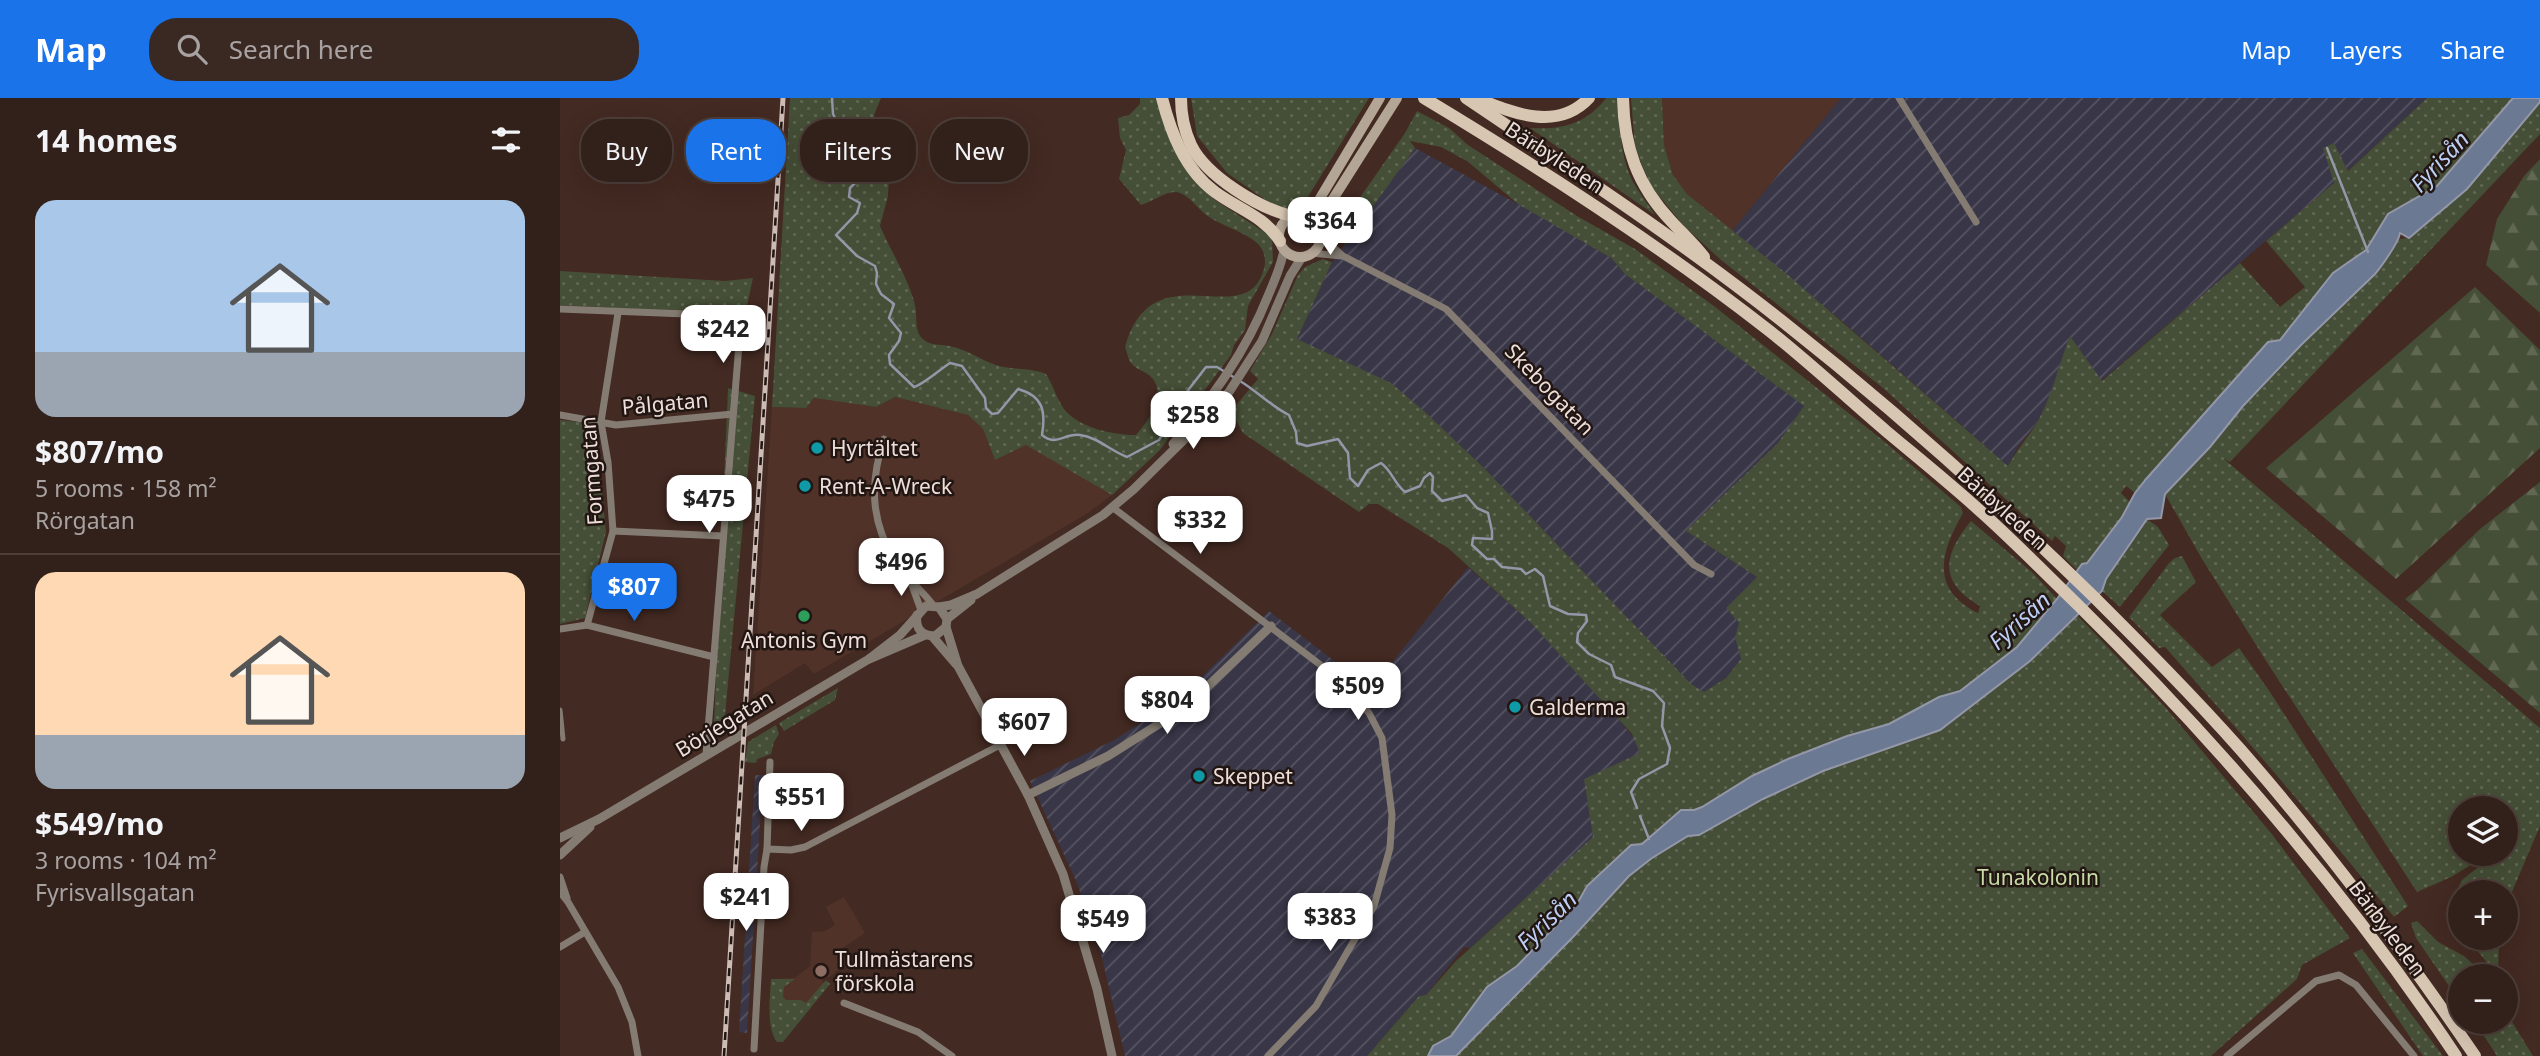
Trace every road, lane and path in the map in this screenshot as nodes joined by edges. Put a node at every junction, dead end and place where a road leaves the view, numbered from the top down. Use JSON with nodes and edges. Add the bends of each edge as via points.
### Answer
{"nodes":[{"id":1,"x":1162,"y":98,"type":"edge"},
{"id":2,"x":1181,"y":98,"type":"edge"},
{"id":3,"x":1380,"y":98,"type":"edge"},
{"id":4,"x":1398,"y":98,"type":"edge"},
{"id":5,"x":1424,"y":98,"type":"edge"},
{"id":6,"x":1466,"y":98,"type":"edge"},
{"id":7,"x":1476,"y":98,"type":"edge"},
{"id":8,"x":1589,"y":98,"type":"edge"},
{"id":9,"x":1623,"y":98,"type":"edge"},
{"id":10,"x":1899,"y":98,"type":"edge"},
{"id":11,"x":1298,"y":216,"type":"junction"},
{"id":12,"x":1976,"y":222,"type":"dead end"},
{"id":13,"x":1321,"y":233,"type":"junction"},
{"id":14,"x":1282,"y":245,"type":"junction"},
{"id":15,"x":1306,"y":255,"type":"junction"},
{"id":16,"x":1343,"y":256,"type":"junction"},
{"id":17,"x":1713,"y":269,"type":"junction"},
{"id":18,"x":560,"y":309,"type":"edge"},
{"id":19,"x":618,"y":313,"type":"junction"},
{"id":20,"x":733,"y":414,"type":"junction"},
{"id":21,"x":560,"y":415,"type":"edge"},
{"id":22,"x":601,"y":422,"type":"junction"},
{"id":23,"x":884,"y":439,"type":"dead end"},
{"id":24,"x":1134,"y":489,"type":"junction"},
{"id":25,"x":1112,"y":507,"type":"junction"},
{"id":26,"x":613,"y":531,"type":"junction"},
{"id":27,"x":723,"y":537,"type":"junction"},
{"id":28,"x":1711,"y":574,"type":"dead end"},
{"id":29,"x":908,"y":576,"type":"junction"},
{"id":30,"x":977,"y":594,"type":"junction"},
{"id":31,"x":936,"y":606,"type":"junction"},
{"id":32,"x":919,"y":613,"type":"junction"},
{"id":33,"x":947,"y":623,"type":"junction"},
{"id":34,"x":587,"y":625,"type":"junction"},
{"id":35,"x":1271,"y":626,"type":"junction"},
{"id":36,"x":560,"y":629,"type":"edge"},
{"id":37,"x":928,"y":636,"type":"junction"},
{"id":38,"x":714,"y":657,"type":"junction"},
{"id":39,"x":869,"y":659,"type":"junction"},
{"id":40,"x":958,"y":666,"type":"junction"},
{"id":41,"x":560,"y":710,"type":"edge"},
{"id":42,"x":563,"y":739,"type":"dead end"},
{"id":43,"x":1000,"y":745,"type":"junction"},
{"id":44,"x":706,"y":755,"type":"junction"},
{"id":45,"x":770,"y":762,"type":"dead end"},
{"id":46,"x":1028,"y":795,"type":"junction"},
{"id":47,"x":599,"y":819,"type":"junction"},
{"id":48,"x":560,"y":838,"type":"edge"},
{"id":49,"x":767,"y":849,"type":"junction"},
{"id":50,"x":560,"y":855,"type":"edge"},
{"id":51,"x":560,"y":877,"type":"edge"},
{"id":52,"x":560,"y":892,"type":"edge"},
{"id":53,"x":569,"y":902,"type":"junction"},
{"id":54,"x":585,"y":932,"type":"junction"},
{"id":55,"x":560,"y":947,"type":"edge"},
{"id":56,"x":844,"y":1003,"type":"dead end"},
{"id":57,"x":754,"y":1049,"type":"dead end"},
{"id":58,"x":638,"y":1056,"type":"edge"},
{"id":59,"x":951,"y":1056,"type":"edge"},
{"id":60,"x":1112,"y":1056,"type":"edge"},
{"id":61,"x":1268,"y":1056,"type":"edge"},
{"id":62,"x":2227,"y":1056,"type":"edge"},
{"id":63,"x":2414,"y":1056,"type":"edge"},
{"id":64,"x":2456,"y":1056,"type":"edge"},
{"id":65,"x":2475,"y":1056,"type":"edge"}],
"edges":[{"from":1,"to":14,"type":"main road","via":[[1168,123],[1196,174],[1214,192],[1265,222]]},
{"from":2,"to":11,"type":"main road","via":[[1181,115],[1192,148],[1213,173],[1267,209]]},
{"from":3,"to":11,"type":"main road","via":[[1319,200]]},
{"from":4,"to":13,"type":"main road","via":[[1326,211]]},
{"from":5,"to":64,"type":"main road","name":"Bärbyleden","via":[[1535,166],[1693,274],[1978,508],[2134,660],[2226,759],[2302,847]]},
{"from":6,"to":17,"type":"main road","name":"Bärbyleden"},
{"from":7,"to":8,"type":"main road","via":[[1535,117],[1575,110]]},
{"from":9,"to":17,"type":"main road","via":[[1629,150],[1642,184]]},
{"from":10,"to":12,"type":"street"},
{"from":11,"to":13,"type":"main road","via":[[1314,220]]},
{"from":11,"to":14,"type":"main road","via":[[1280,229]]},
{"from":13,"to":15,"type":"main road","via":[[1318,246]]},
{"from":13,"to":16,"type":"street","name":"Skebogatan"},
{"from":14,"to":15,"type":"main road"},
{"from":14,"to":24,"type":"street","via":[[1278,272],[1235,364]]},
{"from":15,"to":16,"type":"street","name":"Skebogatan"},
{"from":15,"to":24,"type":"street","via":[[1290,276],[1262,341],[1229,392]]},
{"from":16,"to":28,"type":"street","name":"Skebogatan","via":[[1446,309],[1694,565]]},
{"from":17,"to":65,"type":"main road","name":"Bärbyleden","via":[[1850,376],[1987,494],[2145,648],[2313,836],[2377,917]]},
{"from":18,"to":19,"type":"street"},
{"from":19,"to":20,"type":"street","via":[[736,316],[739,344]]},
{"from":19,"to":22,"type":"street","name":"Formgatan"},
{"from":20,"to":22,"type":"street","name":"Pålgatan","via":[[616,425]]},
{"from":20,"to":27,"type":"street"},
{"from":21,"to":22,"type":"street","name":"Pålgatan"},
{"from":22,"to":26,"type":"street","name":"Formgatan"},
{"from":23,"to":29,"type":"street","via":[[873,482],[873,505],[894,560]]},
{"from":24,"to":25,"type":"street"},
{"from":25,"to":30,"type":"street"},
{"from":25,"to":35,"type":"street"},
{"from":26,"to":27,"type":"street"},
{"from":26,"to":34,"type":"street","name":"Formgatan"},
{"from":27,"to":38,"type":"street"},
{"from":29,"to":31,"type":"street"},
{"from":29,"to":32,"type":"street"},
{"from":30,"to":31,"type":"street"},
{"from":30,"to":33,"type":"street"},
{"from":31,"to":32,"type":"street"},
{"from":31,"to":33,"type":"street"},
{"from":32,"to":37,"type":"street","via":[[918,628]]},
{"from":32,"to":39,"type":"street","name":"Börjegatan"},
{"from":33,"to":37,"type":"street","via":[[941,633]]},
{"from":33,"to":40,"type":"street"},
{"from":34,"to":36,"type":"street"},
{"from":34,"to":38,"type":"street"},
{"from":35,"to":46,"type":"street","via":[[1185,707],[1108,756]]},
{"from":35,"to":61,"type":"street","via":[[1343,682],[1369,713],[1382,738],[1392,815],[1390,848],[1374,906],[1315,1006]]},
{"from":37,"to":39,"type":"street","name":"Börjegatan"},
{"from":37,"to":40,"type":"street"},
{"from":38,"to":44,"type":"street"},
{"from":39,"to":44,"type":"street","name":"Börjegatan"},
{"from":40,"to":43,"type":"street"},
{"from":41,"to":42,"type":"street"},
{"from":43,"to":46,"type":"street"},
{"from":43,"to":49,"type":"street","via":[[805,847]]},
{"from":44,"to":47,"type":"street","name":"Börjegatan"},
{"from":45,"to":49,"type":"street"},
{"from":46,"to":60,"type":"street","via":[[1067,885]]},
{"from":47,"to":48,"type":"street","name":"Börjegatan"},
{"from":47,"to":50,"type":"street","name":"Börjegatan"},
{"from":49,"to":57,"type":"street"},
{"from":51,"to":53,"type":"street"},
{"from":52,"to":53,"type":"street"},
{"from":53,"to":54,"type":"street"},
{"from":54,"to":55,"type":"street"},
{"from":54,"to":58,"type":"street","via":[[628,1010]]},
{"from":56,"to":59,"type":"street","via":[[918,1032]]},
{"from":62,"to":63,"type":"street","via":[[2316,981],[2340,975],[2356,985]]}]}
